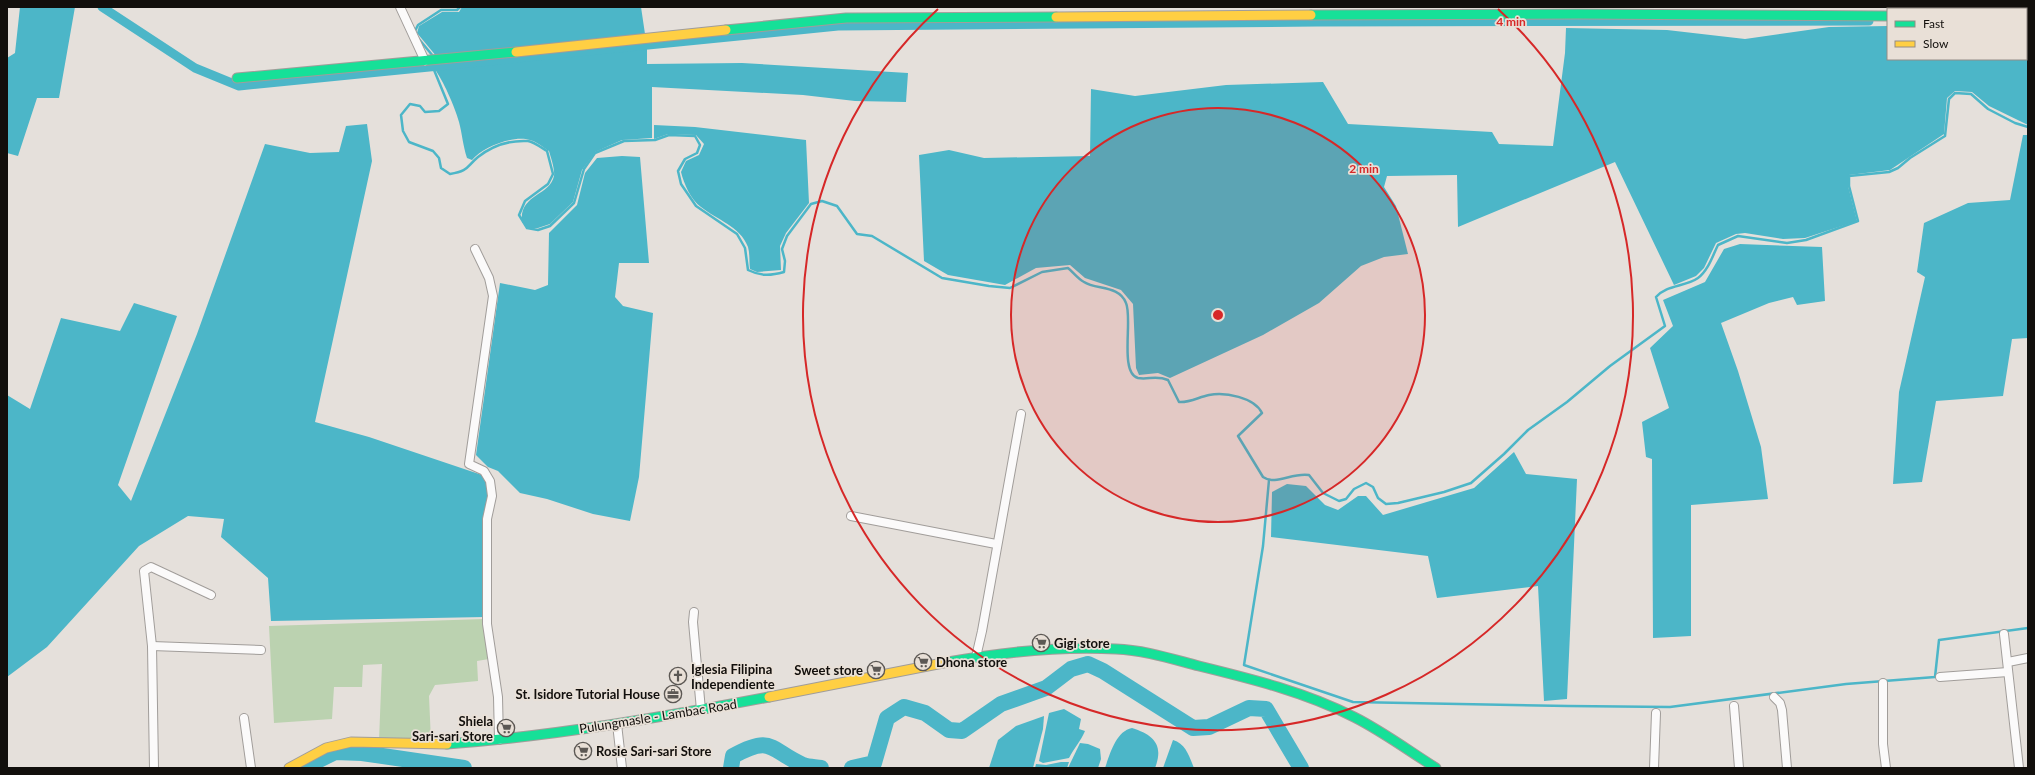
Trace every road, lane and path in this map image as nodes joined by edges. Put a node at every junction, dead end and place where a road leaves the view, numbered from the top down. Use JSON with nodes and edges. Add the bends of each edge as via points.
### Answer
{"nodes":[{"id":1,"x":400,"y":7,"type":"edge"},
{"id":2,"x":1887,"y":16,"type":"edge"},
{"id":3,"x":431,"y":60,"type":"junction"},
{"id":4,"x":237,"y":78,"type":"dead end"},
{"id":5,"x":475,"y":249,"type":"dead end"},
{"id":6,"x":1021,"y":414,"type":"dead end"},
{"id":7,"x":851,"y":516,"type":"dead end"},
{"id":8,"x":996,"y":544,"type":"junction"},
{"id":9,"x":211,"y":595,"type":"dead end"},
{"id":10,"x":694,"y":612,"type":"dead end"},
{"id":11,"x":2004,"y":634,"type":"dead end"},
{"id":12,"x":152,"y":646,"type":"junction"},
{"id":13,"x":262,"y":650,"type":"dead end"},
{"id":14,"x":976,"y":657,"type":"junction"},
{"id":15,"x":2028,"y":658,"type":"edge"},
{"id":16,"x":2008,"y":662,"type":"junction"},
{"id":17,"x":2008,"y":672,"type":"junction"},
{"id":18,"x":1940,"y":677,"type":"dead end"},
{"id":19,"x":1883,"y":683,"type":"dead end"},
{"id":20,"x":1774,"y":697,"type":"dead end"},
{"id":21,"x":1734,"y":706,"type":"dead end"},
{"id":22,"x":701,"y":710,"type":"junction"},
{"id":23,"x":1656,"y":713,"type":"dead end"},
{"id":24,"x":244,"y":718,"type":"dead end"},
{"id":25,"x":617,"y":724,"type":"junction"},
{"id":26,"x":499,"y":740,"type":"junction"},
{"id":27,"x":154,"y":768,"type":"edge"},
{"id":28,"x":251,"y":768,"type":"edge"},
{"id":29,"x":289,"y":768,"type":"edge"},
{"id":30,"x":622,"y":768,"type":"edge"},
{"id":31,"x":1436,"y":768,"type":"edge"},
{"id":32,"x":1654,"y":768,"type":"edge"},
{"id":33,"x":1739,"y":768,"type":"edge"},
{"id":34,"x":1787,"y":768,"type":"edge"},
{"id":35,"x":1886,"y":768,"type":"edge"},
{"id":36,"x":2019,"y":768,"type":"edge"}],
"edges":[{"from":1,"to":3,"type":"street"},
{"from":2,"to":3,"type":"street","via":[[1562,14],[846,18]]},
{"from":3,"to":4,"type":"street"},
{"from":5,"to":26,"type":"street","via":[[489,278],[493,296],[469,464],[484,471],[490,482],[492,496],[487,519],[487,624],[498,697]]},
{"from":6,"to":8,"type":"street"},
{"from":7,"to":8,"type":"street"},
{"from":8,"to":14,"type":"street"},
{"from":9,"to":12,"type":"street","via":[[155,568],[147,568],[144,575]]},
{"from":10,"to":22,"type":"street","via":[[692,622]]},
{"from":11,"to":16,"type":"street"},
{"from":12,"to":13,"type":"street"},
{"from":12,"to":27,"type":"street"},
{"from":14,"to":22,"type":"street","name":"Pulungmasle - Lambac Road"},
{"from":14,"to":31,"type":"street","name":"Pulungmasle - Lambac Road","via":[[1047,649],[1117,649],[1148,653],[1227,672],[1307,696],[1355,717]]},
{"from":15,"to":16,"type":"street"},
{"from":16,"to":17,"type":"street"},
{"from":17,"to":18,"type":"street"},
{"from":17,"to":36,"type":"street"},
{"from":19,"to":35,"type":"street"},
{"from":20,"to":34,"type":"street","via":[[1782,710]]},
{"from":21,"to":33,"type":"street"},
{"from":22,"to":25,"type":"street","name":"Pulungmasle - Lambac Road"},
{"from":23,"to":32,"type":"street"},
{"from":24,"to":28,"type":"street"},
{"from":25,"to":26,"type":"street","name":"Pulungmasle - Lambac Road"},
{"from":25,"to":30,"type":"street"},
{"from":26,"to":29,"type":"street","name":"Pulungmasle - Lambac Road","via":[[434,745],[351,742],[326,748]]}]}
